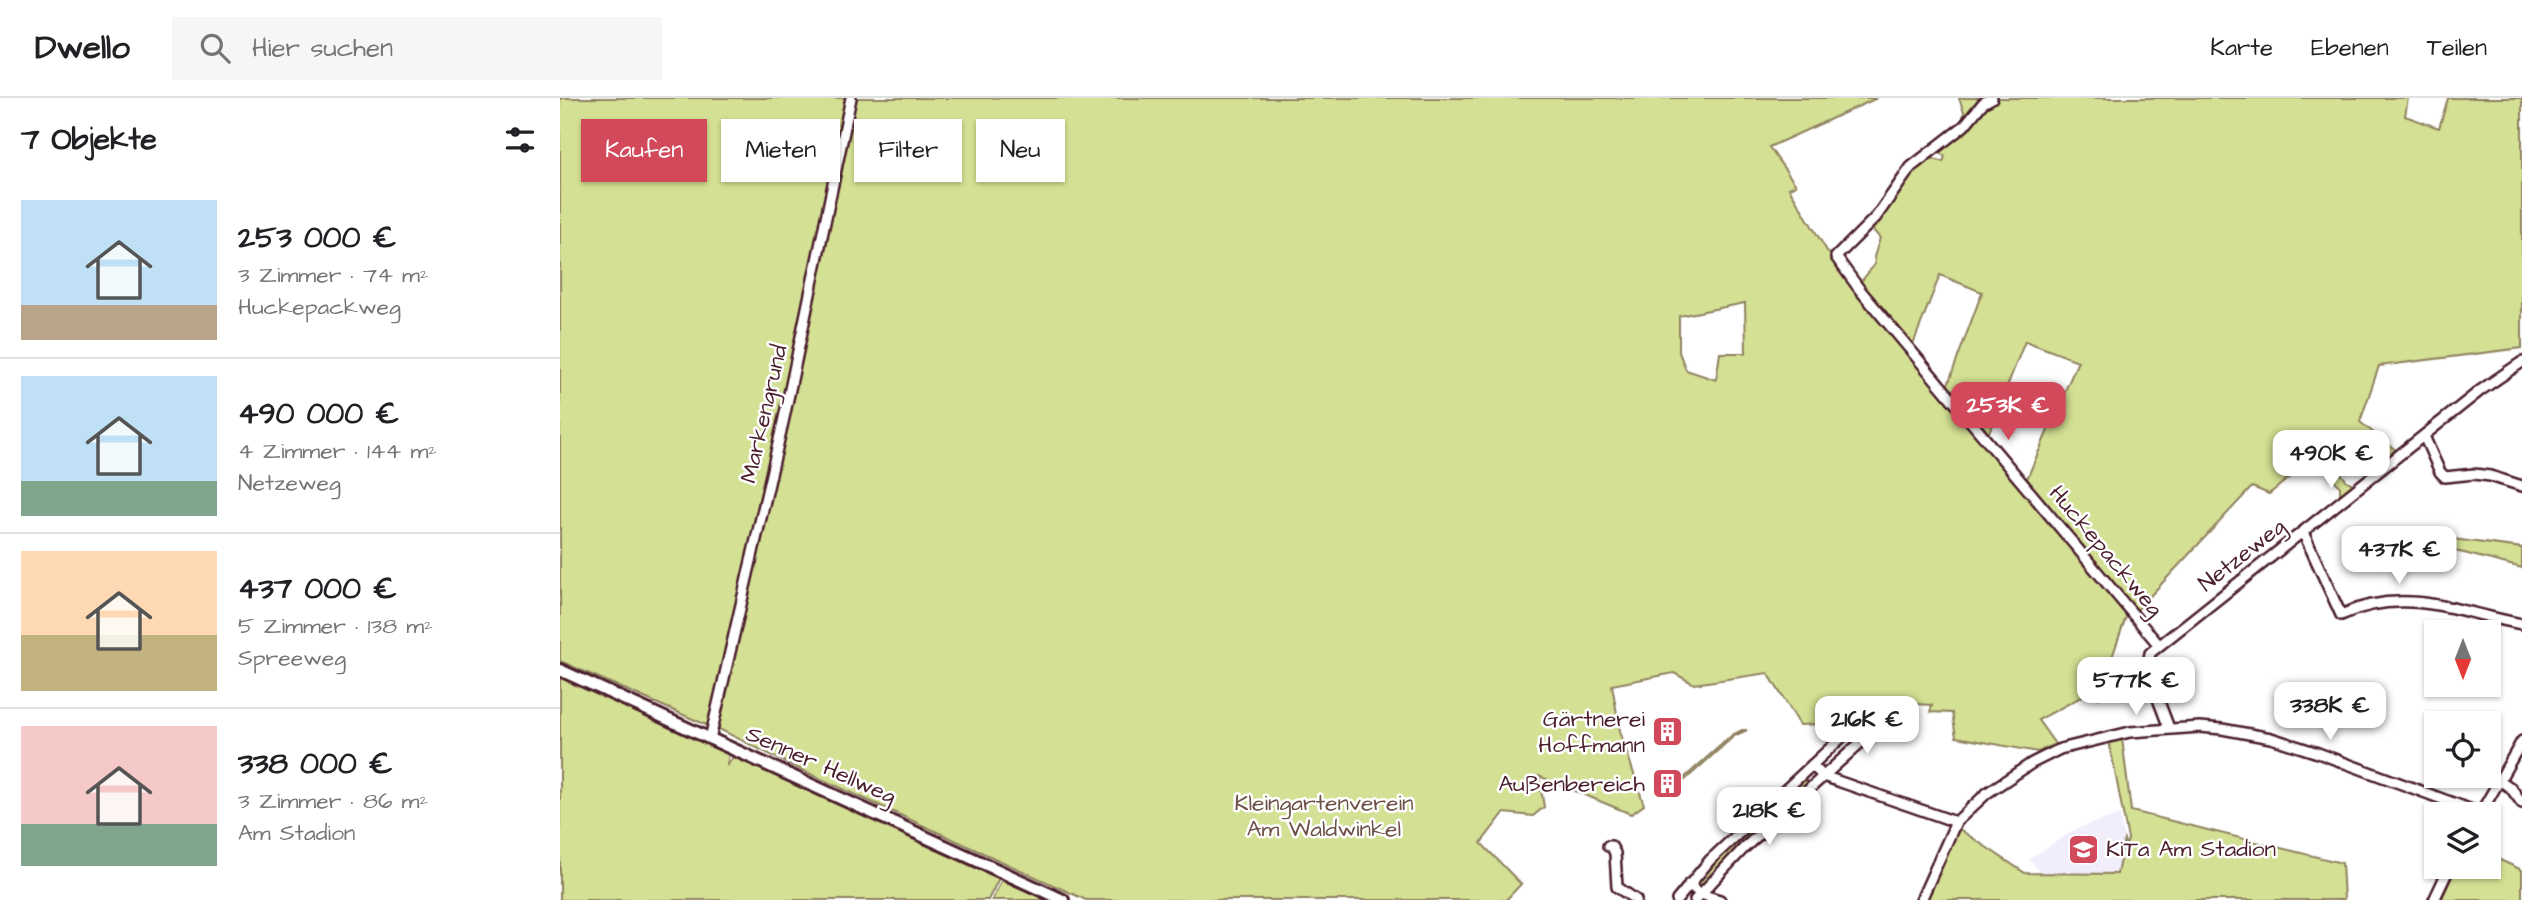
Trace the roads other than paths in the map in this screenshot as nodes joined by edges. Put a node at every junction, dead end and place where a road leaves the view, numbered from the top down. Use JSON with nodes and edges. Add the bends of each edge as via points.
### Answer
{"nodes":[{"id":1,"x":851,"y":98,"type":"edge"},
{"id":2,"x":1992,"y":98,"type":"edge"},
{"id":3,"x":2522,"y":362,"type":"edge"},
{"id":4,"x":2424,"y":436,"type":"junction"},
{"id":5,"x":2522,"y":486,"type":"edge"},
{"id":6,"x":2303,"y":532,"type":"junction"},
{"id":7,"x":2522,"y":624,"type":"edge"},
{"id":8,"x":2158,"y":644,"type":"junction"},
{"id":9,"x":560,"y":670,"type":"edge"},
{"id":10,"x":1891,"y":715,"type":"dead end"},
{"id":11,"x":2169,"y":728,"type":"junction"},
{"id":12,"x":1841,"y":738,"type":"dead end"},
{"id":13,"x":710,"y":739,"type":"junction"},
{"id":14,"x":2522,"y":741,"type":"edge"},
{"id":15,"x":1812,"y":765,"type":"junction"},
{"id":16,"x":1823,"y":776,"type":"junction"},
{"id":17,"x":2501,"y":777,"type":"edge"},
{"id":18,"x":2501,"y":781,"type":"edge"},
{"id":19,"x":2450,"y":802,"type":"edge"},
{"id":20,"x":2522,"y":803,"type":"edge"},
{"id":21,"x":1956,"y":822,"type":"junction"},
{"id":22,"x":1608,"y":846,"type":"dead end"},
{"id":23,"x":2444,"y":879,"type":"edge"},
{"id":24,"x":1689,"y":884,"type":"junction"},
{"id":25,"x":1698,"y":897,"type":"edge"},
{"id":26,"x":1063,"y":900,"type":"edge"},
{"id":27,"x":1636,"y":900,"type":"edge"},
{"id":28,"x":1676,"y":900,"type":"edge"},
{"id":29,"x":1720,"y":900,"type":"edge"},
{"id":30,"x":1921,"y":900,"type":"edge"},
{"id":31,"x":2434,"y":900,"type":"edge"}],
"edges":[{"from":1,"to":13,"type":"street","name":"Markengrund"},
{"from":2,"to":8,"type":"street","name":"Huckepackweg","via":[[1911,167],[1876,217],[1836,257]]},
{"from":3,"to":4,"type":"street","name":"Netzeweg"},
{"from":4,"to":5,"type":"street","via":[[2445,477],[2484,475]]},
{"from":4,"to":6,"type":"street","name":"Netzeweg"},
{"from":6,"to":7,"type":"street","via":[[2341,615],[2378,603],[2407,600]]},
{"from":6,"to":8,"type":"street","name":"Netzeweg"},
{"from":8,"to":11,"type":"street","via":[[2150,653],[2147,670]]},
{"from":9,"to":13,"type":"street","name":"Senner Hellweg"},
{"from":10,"to":16,"type":"street"},
{"from":11,"to":19,"type":"street","via":[[2222,729],[2271,738]]},
{"from":11,"to":21,"type":"street","via":[[2060,749],[1998,785]]},
{"from":12,"to":15,"type":"street"},
{"from":13,"to":26,"type":"street","name":"Senner Hellweg"},
{"from":14,"to":17,"type":"street"},
{"from":15,"to":16,"type":"street"},
{"from":15,"to":24,"type":"street"},
{"from":16,"to":21,"type":"street"},
{"from":16,"to":25,"type":"street"},
{"from":18,"to":20,"type":"street"},
{"from":21,"to":30,"type":"street"},
{"from":22,"to":27,"type":"street","via":[[1615,853],[1617,887]]},
{"from":23,"to":31,"type":"street"},
{"from":24,"to":25,"type":"street"},
{"from":24,"to":28,"type":"street"},
{"from":25,"to":29,"type":"street"}]}
